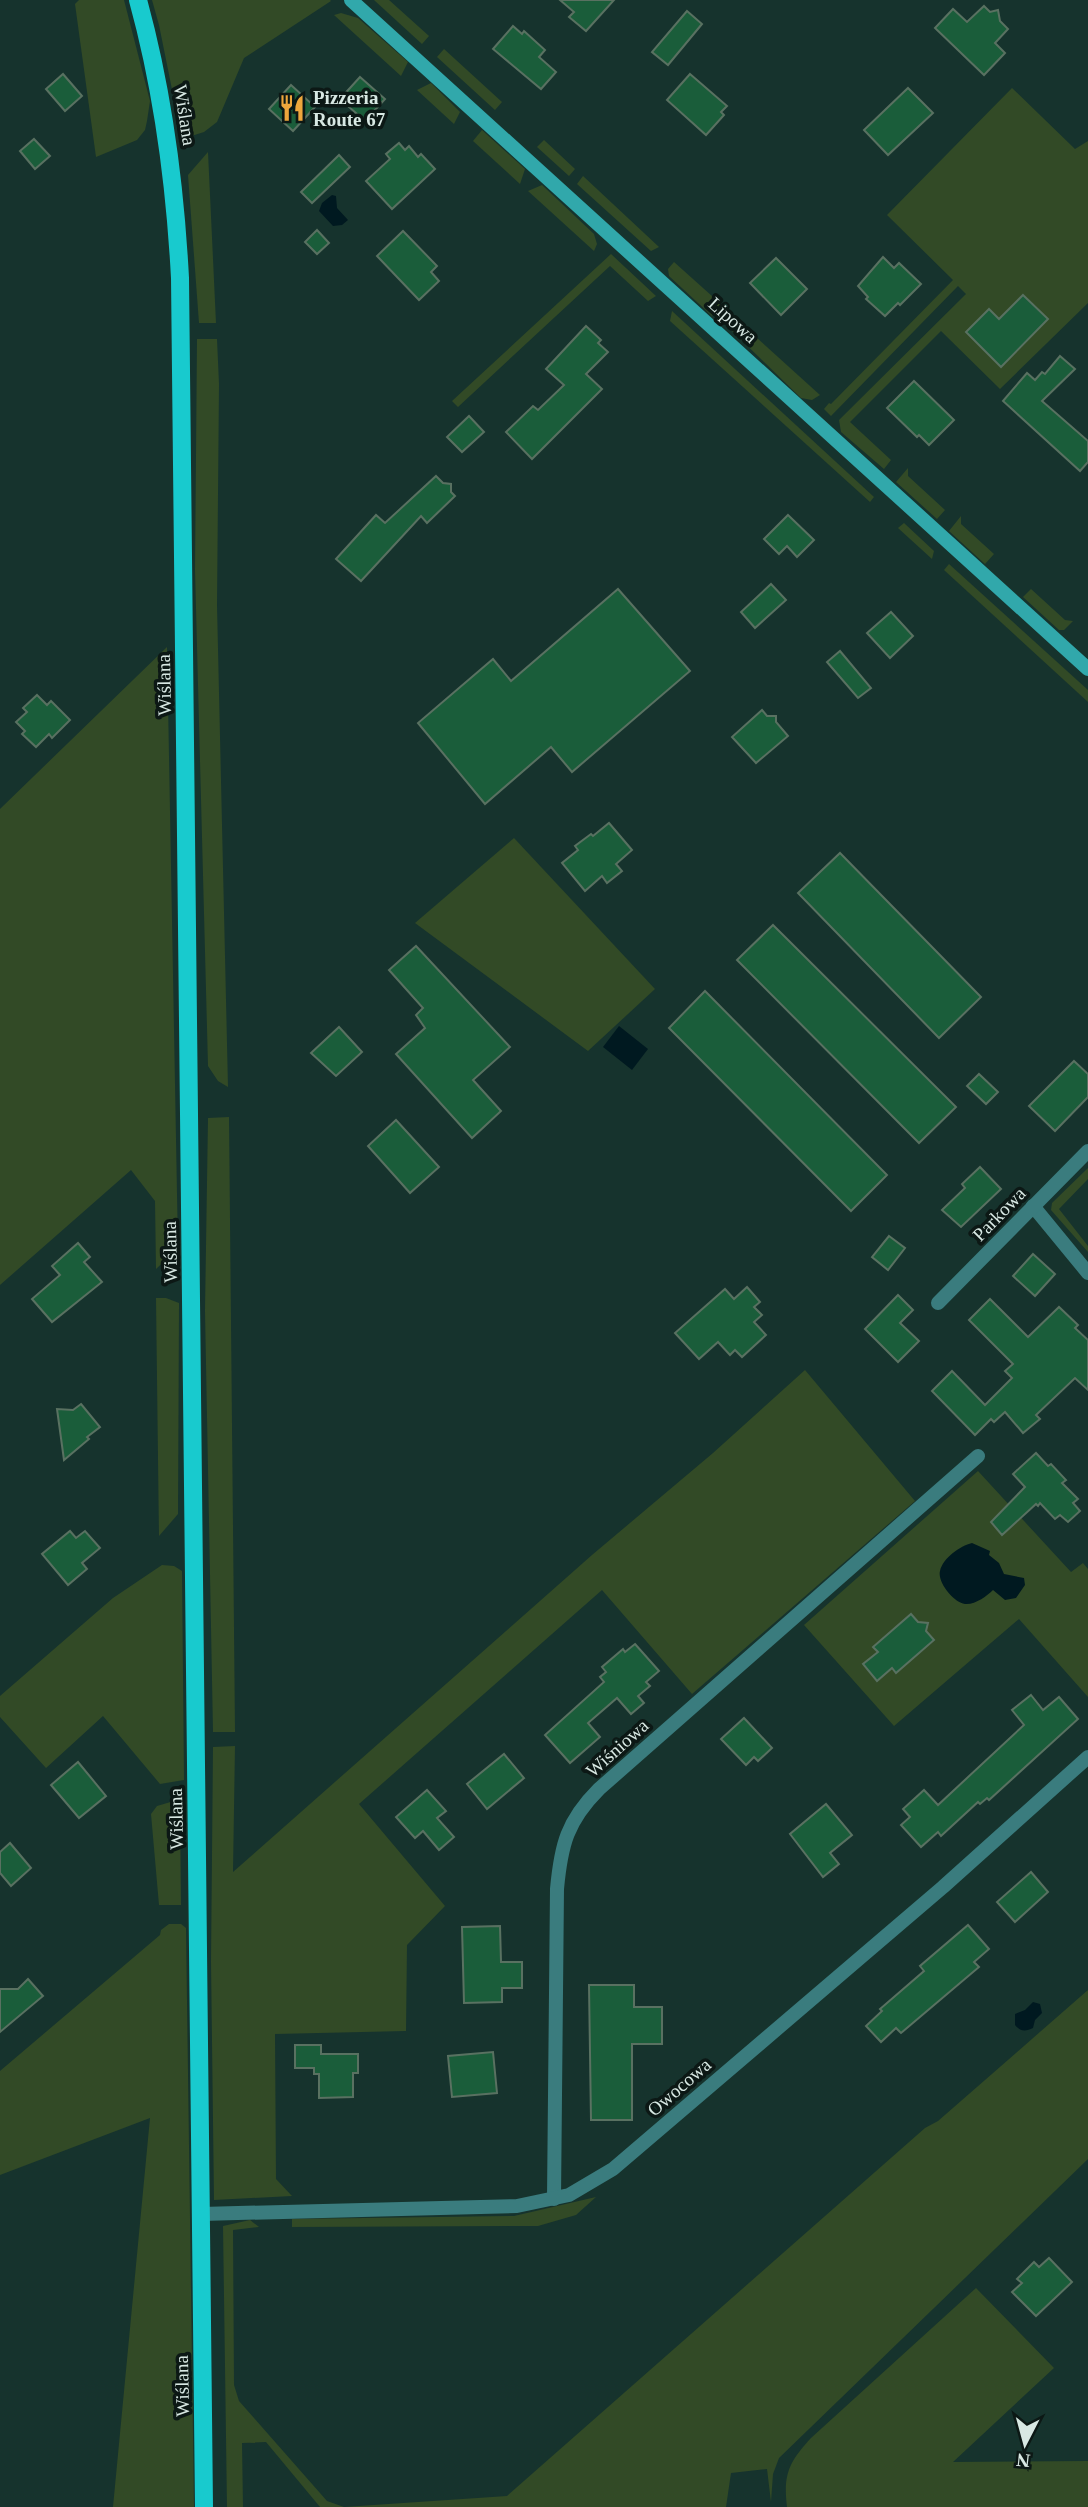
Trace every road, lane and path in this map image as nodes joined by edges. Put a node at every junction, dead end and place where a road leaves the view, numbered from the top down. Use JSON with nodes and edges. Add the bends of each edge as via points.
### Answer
{"nodes":[{"id":1,"x":138,"y":0,"type":"edge"},
{"id":2,"x":351,"y":0,"type":"edge"},
{"id":3,"x":1088,"y":669,"type":"edge"},
{"id":4,"x":1088,"y":1152,"type":"edge"},
{"id":5,"x":1033,"y":1206,"type":"junction"},
{"id":6,"x":1088,"y":1273,"type":"edge"},
{"id":7,"x":938,"y":1303,"type":"dead end"},
{"id":8,"x":978,"y":1456,"type":"dead end"},
{"id":9,"x":1088,"y":1758,"type":"edge"},
{"id":10,"x":554,"y":2199,"type":"junction"},
{"id":11,"x":201,"y":2214,"type":"junction"},
{"id":12,"x":204,"y":2507,"type":"edge"}],
"edges":[{"from":1,"to":11,"type":"main road","name":"Wiślana","via":[[169,143],[180,278]]},
{"from":2,"to":3,"type":"street","name":"Lipowa"},
{"from":4,"to":5,"type":"street","name":"Parkowa"},
{"from":5,"to":6,"type":"street"},
{"from":5,"to":7,"type":"street","name":"Parkowa"},
{"from":8,"to":10,"type":"street","name":"Wiśniowa","via":[[607,1782],[573,1820],[560,1855],[557,1889]]},
{"from":9,"to":10,"type":"street","name":"Owocowa","via":[[613,2169],[580,2190]]},
{"from":10,"to":11,"type":"street","name":"Owocowa","via":[[488,2208]]},
{"from":11,"to":12,"type":"main road","name":"Wiślana"}]}
